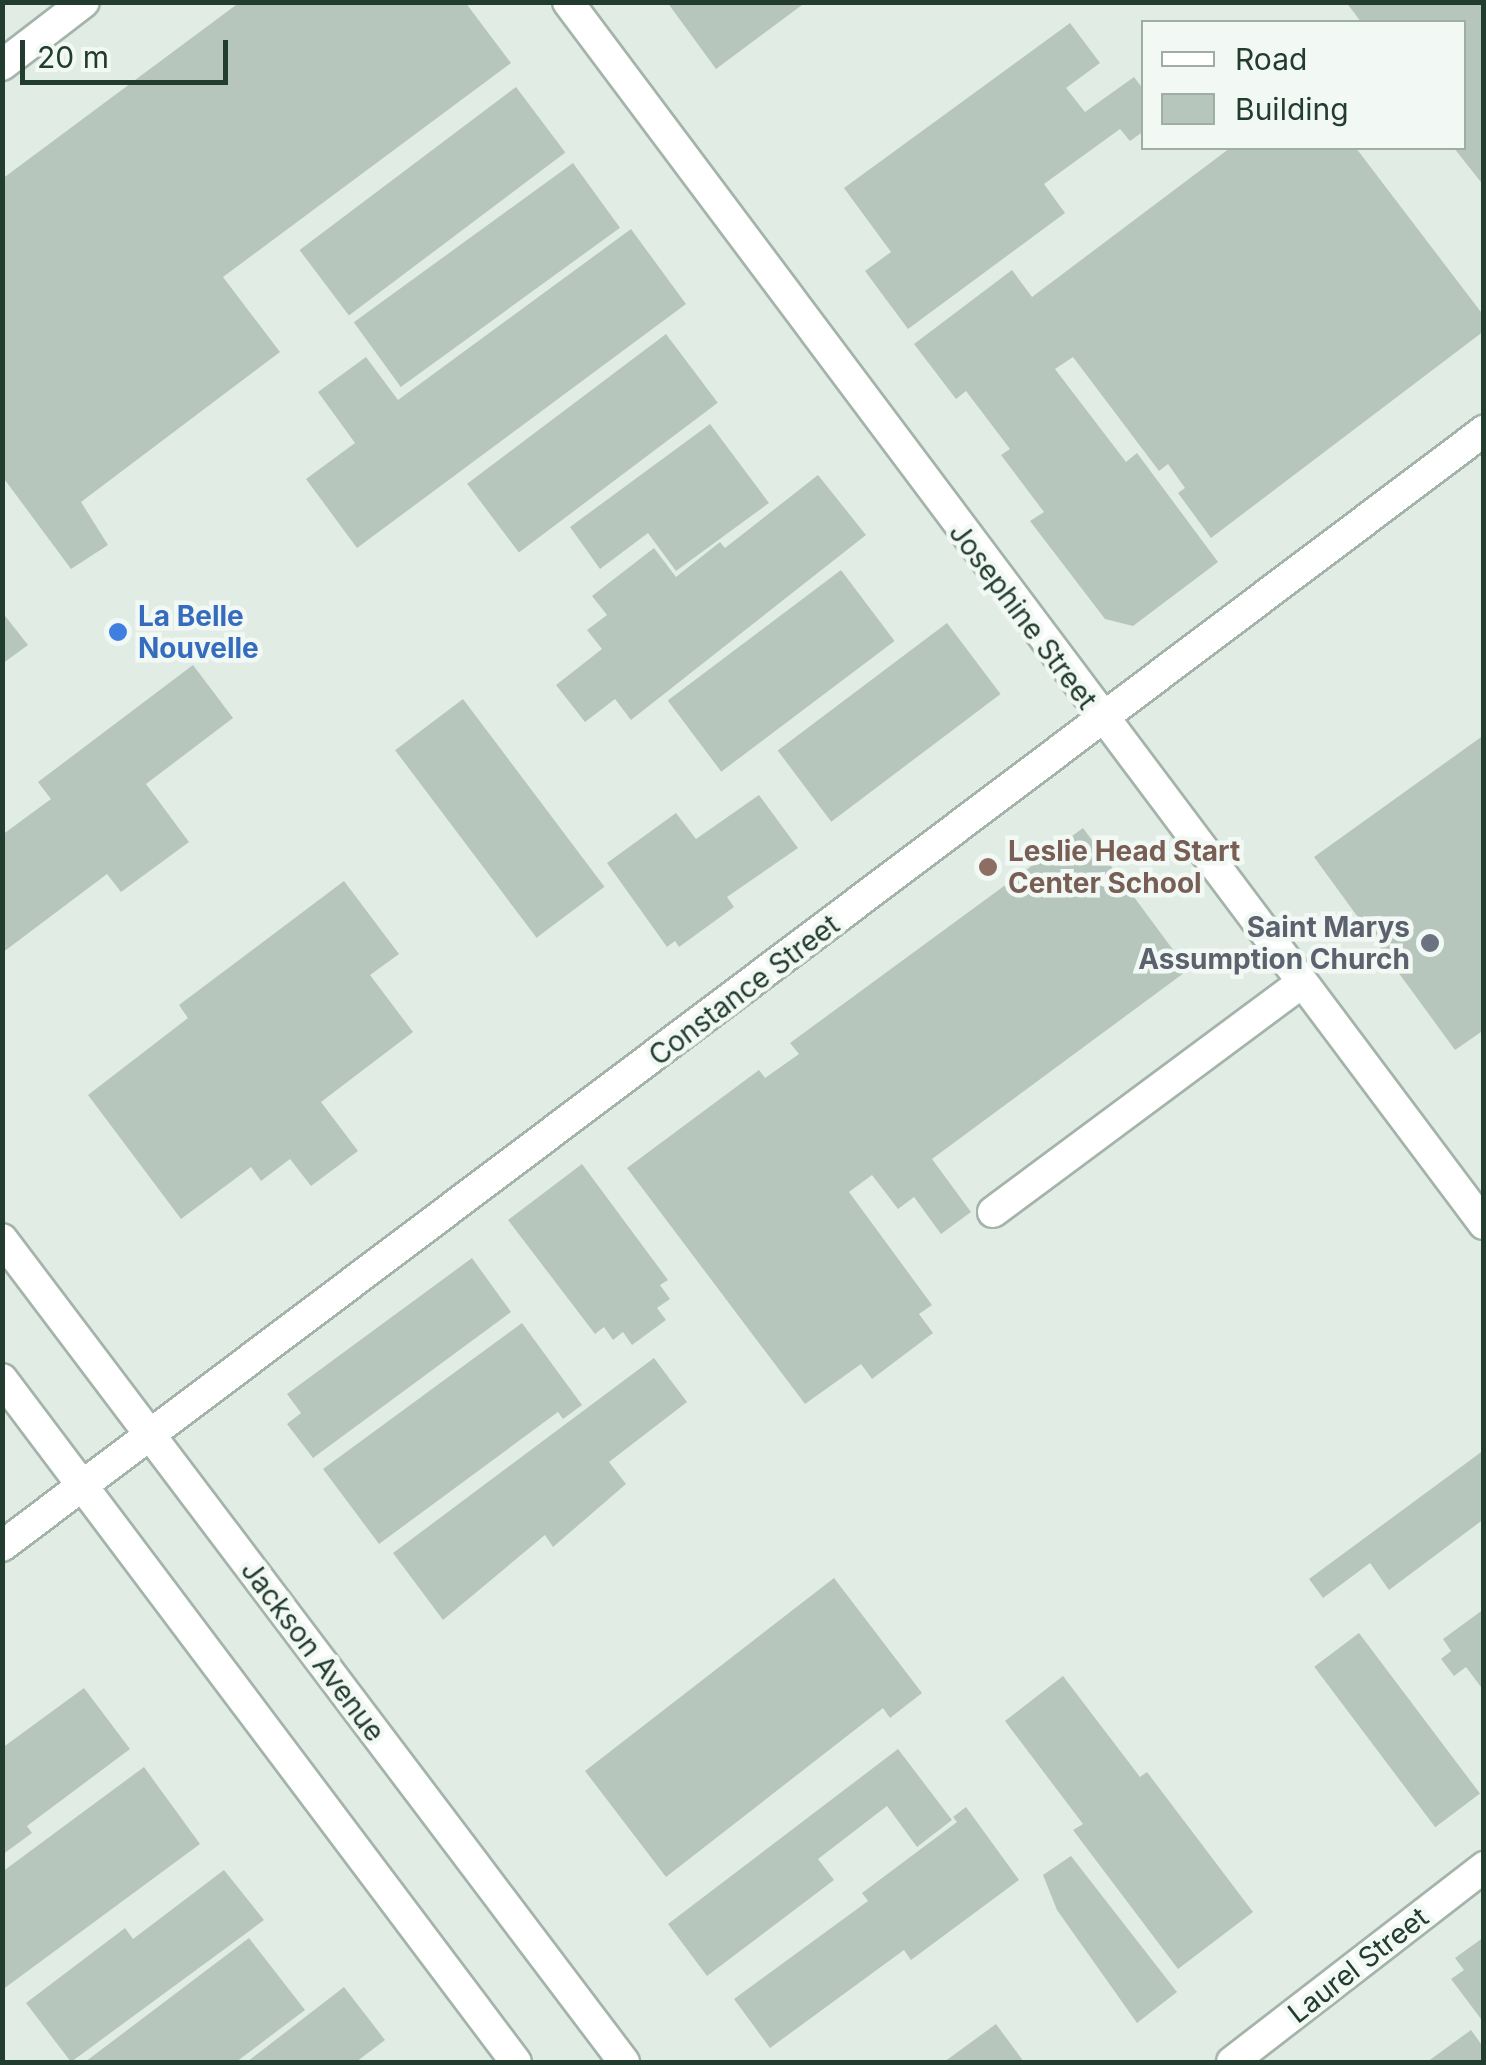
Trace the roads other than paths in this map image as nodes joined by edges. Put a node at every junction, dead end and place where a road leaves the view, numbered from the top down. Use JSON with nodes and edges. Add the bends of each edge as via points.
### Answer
{"nodes":[{"id":1,"x":84,"y":2,"type":"edge"},
{"id":2,"x":568,"y":2,"type":"edge"},
{"id":3,"x":2,"y":65,"type":"edge"},
{"id":4,"x":1484,"y":431,"type":"edge"},
{"id":5,"x":1100,"y":720,"type":"junction"},
{"id":6,"x":1300,"y":984,"type":"junction"},
{"id":7,"x":993,"y":1212,"type":"dead end"},
{"id":8,"x":1484,"y":1224,"type":"edge"},
{"id":9,"x":2,"y":1239,"type":"edge"},
{"id":10,"x":2,"y":1379,"type":"edge"},
{"id":11,"x":153,"y":1439,"type":"junction"},
{"id":12,"x":84,"y":1487,"type":"junction"},
{"id":13,"x":2,"y":1546,"type":"edge"},
{"id":14,"x":1484,"y":1867,"type":"edge"},
{"id":15,"x":516,"y":2062,"type":"edge"},
{"id":16,"x":624,"y":2062,"type":"edge"},
{"id":17,"x":1232,"y":2062,"type":"edge"}],
"edges":[{"from":1,"to":3,"type":"street"},
{"from":2,"to":5,"type":"street","name":"Josephine Street"},
{"from":4,"to":5,"type":"street","name":"Constance Street"},
{"from":5,"to":6,"type":"street","name":"Josephine Street"},
{"from":5,"to":11,"type":"street","name":"Constance Street"},
{"from":6,"to":7,"type":"street"},
{"from":6,"to":8,"type":"street","name":"Josephine Street"},
{"from":9,"to":11,"type":"street","name":"Jackson Avenue"},
{"from":10,"to":12,"type":"street"},
{"from":11,"to":12,"type":"street","name":"Constance Street"},
{"from":11,"to":16,"type":"street","name":"Jackson Avenue"},
{"from":12,"to":13,"type":"street","name":"Constance Street"},
{"from":12,"to":15,"type":"street"},
{"from":14,"to":17,"type":"street","name":"Laurel Street"}]}
